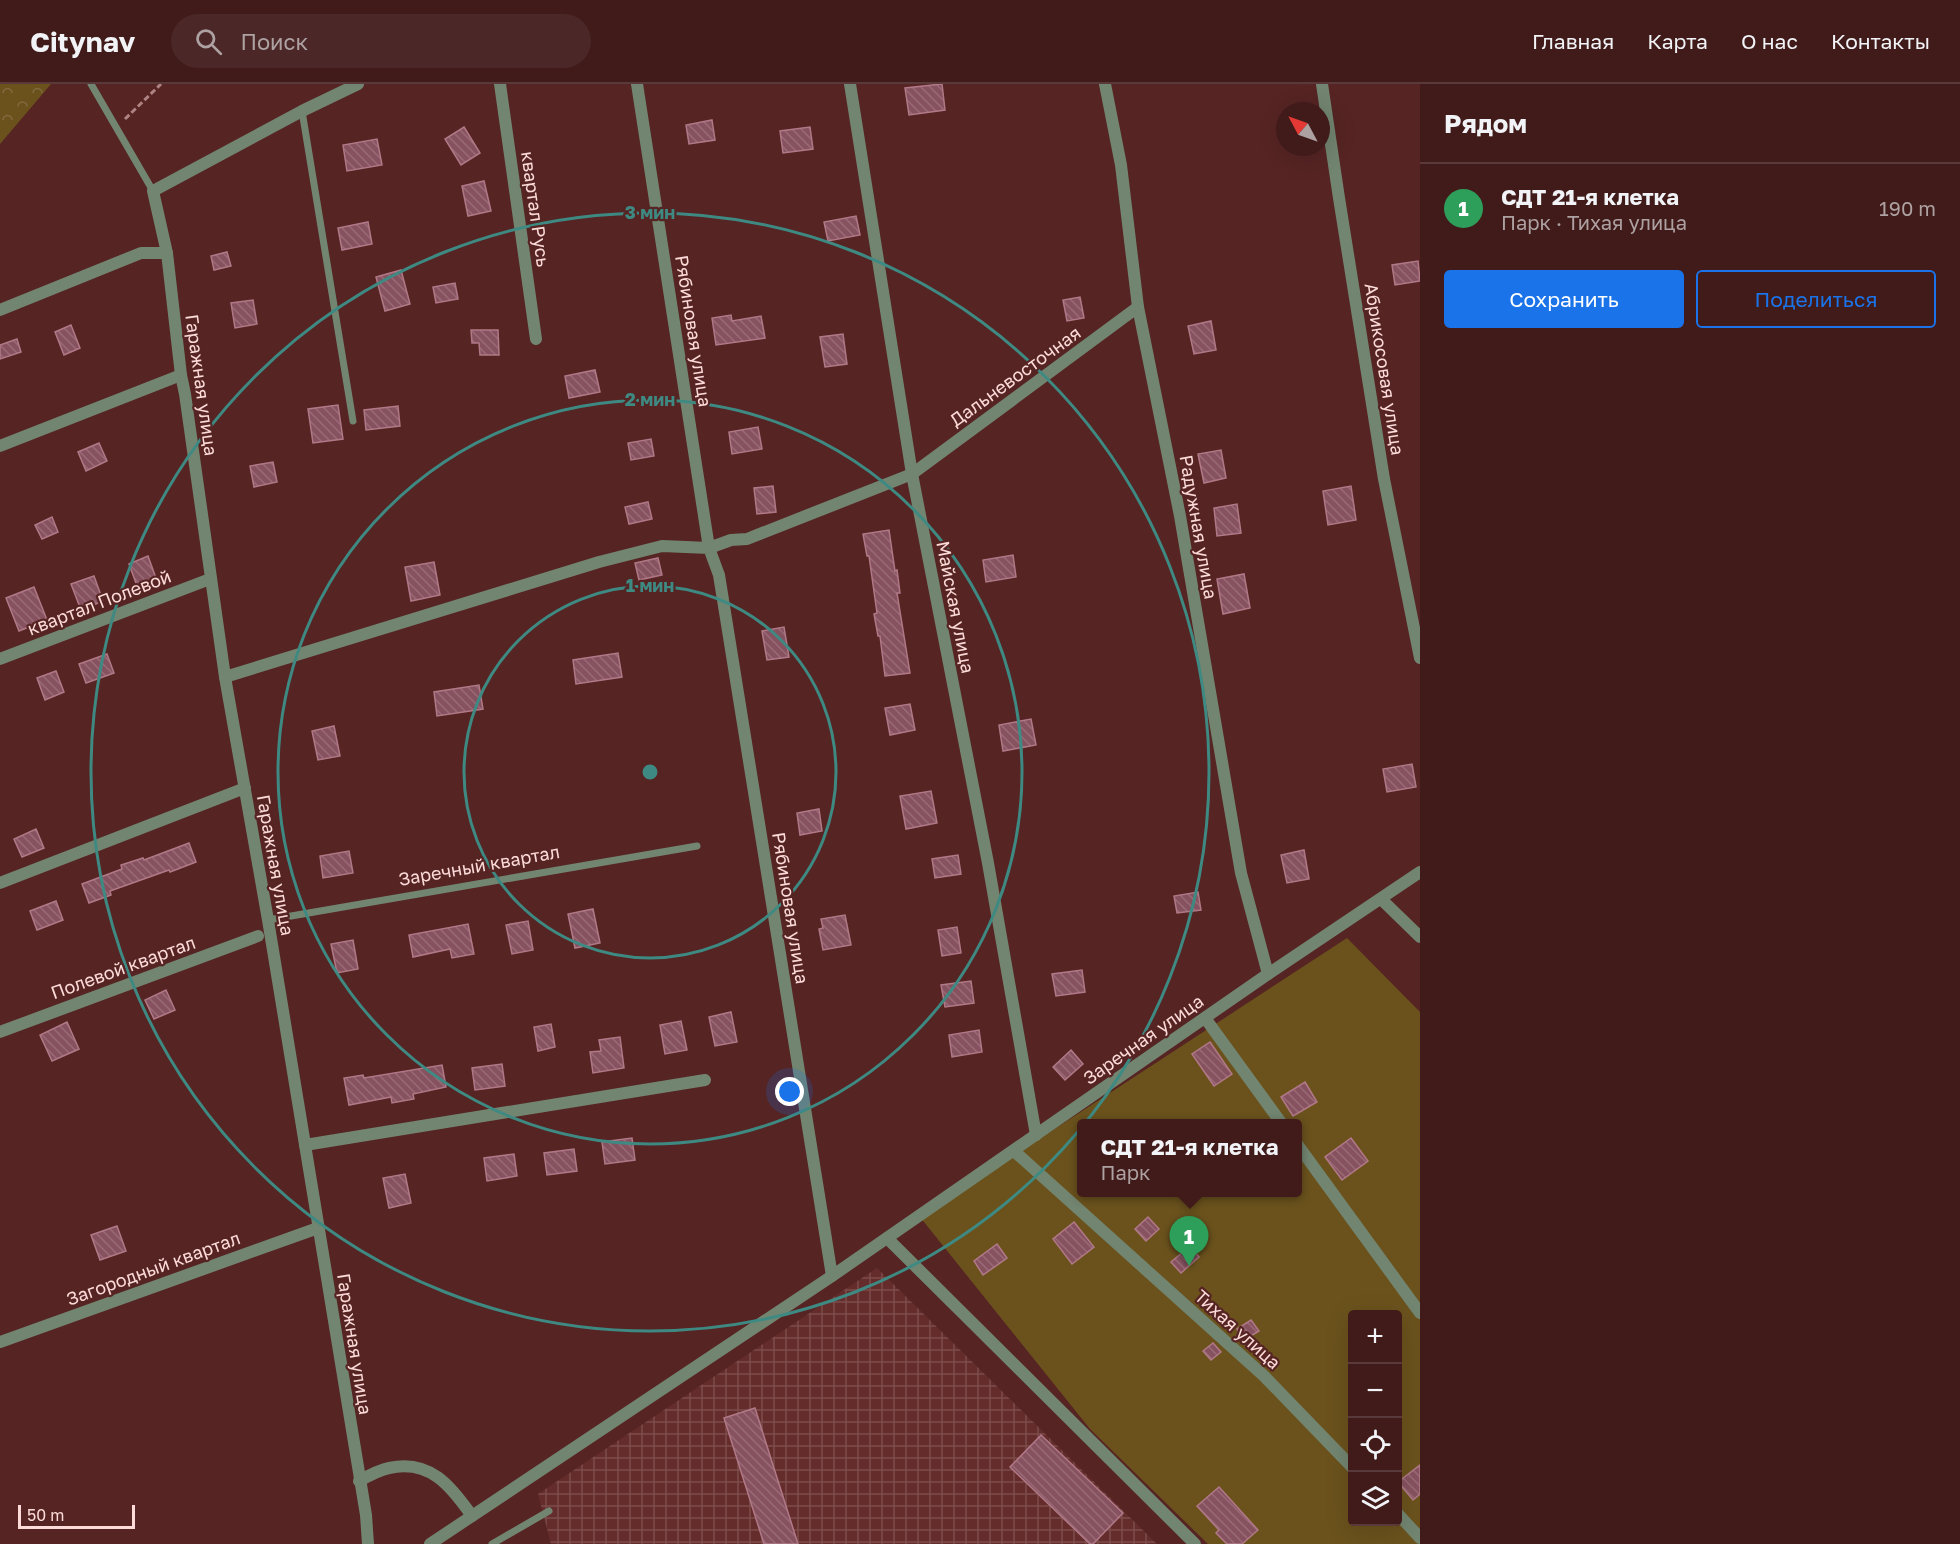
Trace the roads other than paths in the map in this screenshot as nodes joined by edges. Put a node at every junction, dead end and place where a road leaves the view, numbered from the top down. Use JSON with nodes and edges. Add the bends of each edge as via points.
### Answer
{"nodes":[{"id":1,"x":91,"y":84,"type":"edge"},
{"id":2,"x":358,"y":84,"type":"edge"},
{"id":3,"x":500,"y":84,"type":"edge"},
{"id":4,"x":637,"y":84,"type":"edge"},
{"id":5,"x":850,"y":84,"type":"edge"},
{"id":6,"x":1105,"y":84,"type":"edge"},
{"id":7,"x":1322,"y":84,"type":"edge"},
{"id":8,"x":302,"y":111,"type":"junction"},
{"id":9,"x":153,"y":191,"type":"junction"},
{"id":10,"x":167,"y":253,"type":"junction"},
{"id":11,"x":1138,"y":307,"type":"junction"},
{"id":12,"x":0,"y":310,"type":"edge"},
{"id":13,"x":536,"y":339,"type":"dead end"},
{"id":14,"x":181,"y":375,"type":"junction"},
{"id":15,"x":353,"y":421,"type":"dead end"},
{"id":16,"x":0,"y":446,"type":"edge"},
{"id":17,"x":912,"y":474,"type":"junction"},
{"id":18,"x":709,"y":548,"type":"junction"},
{"id":19,"x":210,"y":579,"type":"junction"},
{"id":20,"x":1420,"y":658,"type":"edge"},
{"id":21,"x":0,"y":659,"type":"edge"},
{"id":22,"x":225,"y":677,"type":"junction"},
{"id":23,"x":245,"y":788,"type":"junction"},
{"id":24,"x":697,"y":846,"type":"dead end"},
{"id":25,"x":1420,"y":872,"type":"edge"},
{"id":26,"x":0,"y":883,"type":"edge"},
{"id":27,"x":1382,"y":899,"type":"junction"},
{"id":28,"x":268,"y":920,"type":"junction"},
{"id":29,"x":258,"y":936,"type":"dead end"},
{"id":30,"x":1420,"y":937,"type":"edge"},
{"id":31,"x":1268,"y":974,"type":"junction"},
{"id":32,"x":1205,"y":1018,"type":"junction"},
{"id":33,"x":0,"y":1032,"type":"edge"},
{"id":34,"x":705,"y":1080,"type":"dead end"},
{"id":35,"x":1278,"y":1119,"type":"edge"},
{"id":36,"x":1036,"y":1135,"type":"junction"},
{"id":37,"x":305,"y":1145,"type":"junction"},
{"id":38,"x":1014,"y":1151,"type":"junction"},
{"id":39,"x":1302,"y":1151,"type":"edge"},
{"id":40,"x":318,"y":1228,"type":"junction"},
{"id":41,"x":887,"y":1238,"type":"junction"},
{"id":42,"x":832,"y":1276,"type":"junction"},
{"id":43,"x":1420,"y":1313,"type":"edge"},
{"id":44,"x":0,"y":1342,"type":"edge"},
{"id":45,"x":1348,"y":1462,"type":"edge"},
{"id":46,"x":359,"y":1481,"type":"junction"},
{"id":47,"x":549,"y":1511,"type":"dead end"},
{"id":48,"x":472,"y":1516,"type":"junction"},
{"id":49,"x":1402,"y":1518,"type":"edge"},
{"id":50,"x":1420,"y":1538,"type":"edge"},
{"id":51,"x":368,"y":1544,"type":"edge"},
{"id":52,"x":430,"y":1544,"type":"edge"},
{"id":53,"x":492,"y":1544,"type":"edge"},
{"id":54,"x":1196,"y":1544,"type":"edge"}],
"edges":[{"from":1,"to":9,"type":"lane"},
{"from":2,"to":8,"type":"street"},
{"from":3,"to":13,"type":"street","name":"квартал Русь"},
{"from":4,"to":18,"type":"street","name":"Рябиновая улица"},
{"from":5,"to":17,"type":"street","name":"Майская улица"},
{"from":6,"to":11,"type":"street","name":"Радужная улица","via":[[1121,165]]},
{"from":7,"to":20,"type":"street","name":"Абрикосовая улица","via":[[1384,479]]},
{"from":8,"to":9,"type":"street"},
{"from":8,"to":15,"type":"lane"},
{"from":9,"to":10,"type":"street","name":"Гаражная улица"},
{"from":10,"to":12,"type":"street","via":[[141,253]]},
{"from":10,"to":14,"type":"street","name":"Гаражная улица"},
{"from":11,"to":17,"type":"street","name":"Дальневосточная"},
{"from":11,"to":31,"type":"street","name":"Радужная улица","via":[[1180,516],[1241,873]]},
{"from":14,"to":16,"type":"street"},
{"from":14,"to":19,"type":"street","name":"Гаражная улица"},
{"from":17,"to":18,"type":"street","via":[[747,539]]},
{"from":17,"to":36,"type":"street","name":"Майская улица"},
{"from":18,"to":22,"type":"street","via":[[662,546],[599,562]]},
{"from":18,"to":42,"type":"street","name":"Рябиновая улица","via":[[719,575]]},
{"from":19,"to":21,"type":"street","name":"квартал Полевой"},
{"from":19,"to":22,"type":"street","name":"Гаражная улица"},
{"from":22,"to":23,"type":"street","name":"Гаражная улица"},
{"from":23,"to":26,"type":"street"},
{"from":23,"to":28,"type":"street","name":"Гаражная улица"},
{"from":24,"to":28,"type":"lane","name":"Заречный квартал"},
{"from":25,"to":27,"type":"street","name":"Заречная улица"},
{"from":27,"to":30,"type":"street"},
{"from":27,"to":31,"type":"street","name":"Заречная улица"},
{"from":28,"to":37,"type":"street","name":"Гаражная улица"},
{"from":29,"to":33,"type":"street","name":"Полевой квартал"},
{"from":31,"to":32,"type":"street","name":"Заречная улица"},
{"from":32,"to":35,"type":"street"},
{"from":32,"to":36,"type":"street","name":"Заречная улица"},
{"from":34,"to":37,"type":"street"},
{"from":36,"to":38,"type":"street","name":"Заречная улица"},
{"from":37,"to":40,"type":"street","name":"Гаражная улица"},
{"from":38,"to":41,"type":"street","name":"Заречная улица"},
{"from":38,"to":45,"type":"street","name":"Тихая улица","via":[[1264,1376]]},
{"from":39,"to":43,"type":"street"},
{"from":40,"to":44,"type":"street","name":"Загородный квартал"},
{"from":40,"to":46,"type":"street","name":"Гаражная улица"},
{"from":41,"to":42,"type":"street","name":"Заречная улица"},
{"from":41,"to":54,"type":"street"},
{"from":42,"to":48,"type":"street","name":"Заречная улица"},
{"from":46,"to":48,"type":"street","via":[[388,1468],[412,1466],[436,1475],[456,1493]]},
{"from":46,"to":51,"type":"street","name":"Гаражная улица"},
{"from":47,"to":53,"type":"lane"},
{"from":48,"to":52,"type":"street","name":"Заречная улица"},
{"from":49,"to":50,"type":"street"}]}
